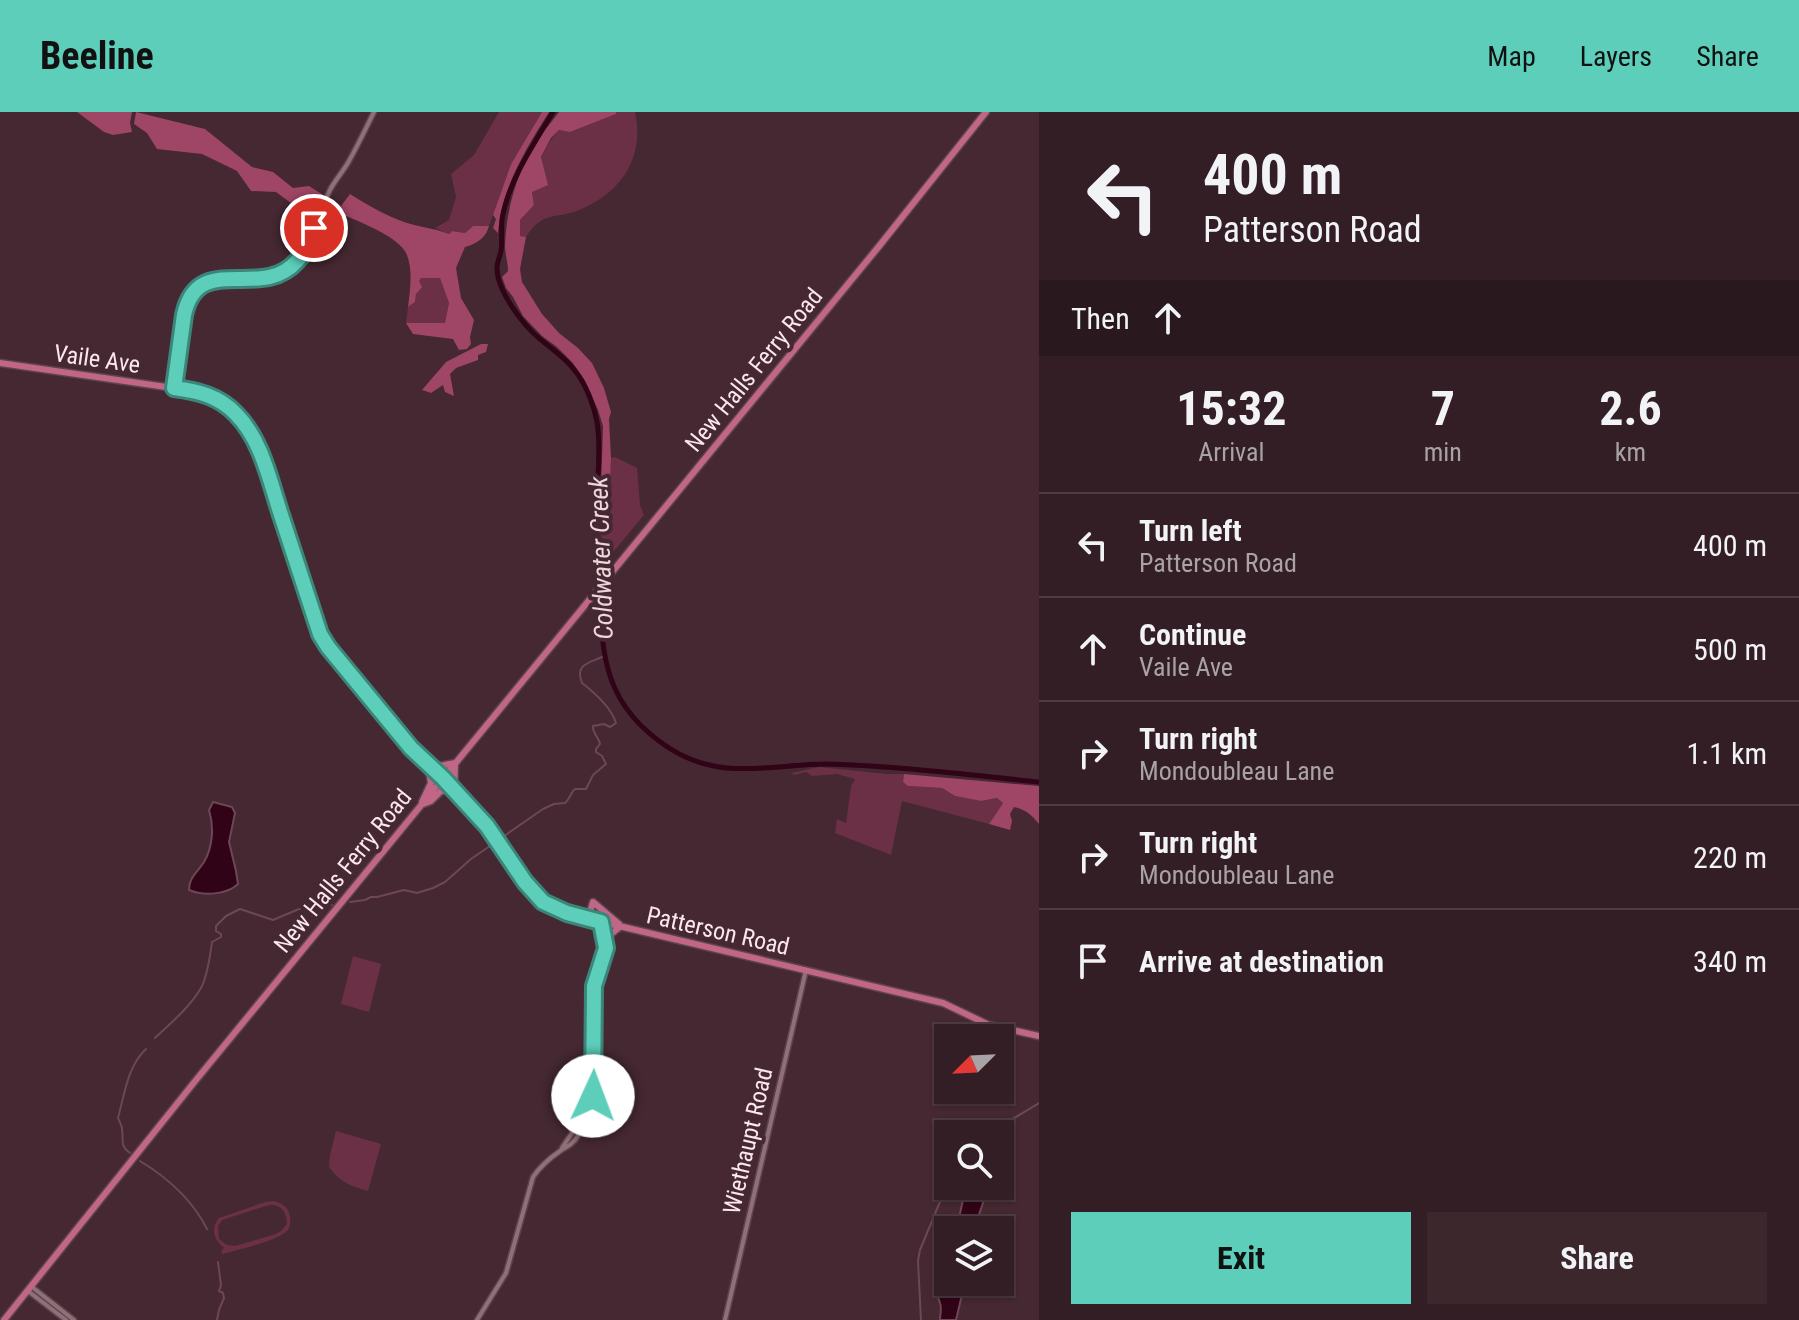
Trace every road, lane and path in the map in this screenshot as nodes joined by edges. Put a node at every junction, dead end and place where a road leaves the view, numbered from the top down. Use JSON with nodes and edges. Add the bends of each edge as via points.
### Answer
{"nodes":[{"id":1,"x":374,"y":112,"type":"edge"},
{"id":2,"x":986,"y":112,"type":"edge"},
{"id":3,"x":0,"y":363,"type":"edge"},
{"id":4,"x":174,"y":388,"type":"junction"},
{"id":5,"x":455,"y":763,"type":"junction"},
{"id":6,"x":428,"y":764,"type":"junction"},
{"id":7,"x":443,"y":778,"type":"junction"},
{"id":8,"x":454,"y":790,"type":"junction"},
{"id":9,"x":422,"y":804,"type":"junction"},
{"id":10,"x":585,"y":918,"type":"junction"},
{"id":11,"x":601,"y":922,"type":"junction"},
{"id":12,"x":622,"y":927,"type":"junction"},
{"id":13,"x":606,"y":941,"type":"junction"},
{"id":14,"x":806,"y":970,"type":"junction"},
{"id":15,"x":1039,"y":1036,"type":"edge"},
{"id":16,"x":30,"y":1288,"type":"junction"},
{"id":17,"x":4,"y":1320,"type":"edge"},
{"id":18,"x":66,"y":1320,"type":"edge"},
{"id":19,"x":74,"y":1320,"type":"edge"},
{"id":20,"x":477,"y":1320,"type":"edge"},
{"id":21,"x":725,"y":1320,"type":"edge"}],
"edges":[{"from":1,"to":4,"type":"street","via":[[330,189],[298,261],[265,279],[214,280],[190,297]]},
{"from":2,"to":5,"type":"main road","name":"New Halls Ferry Road"},
{"from":3,"to":4,"type":"main road","name":"Vaile Ave"},
{"from":4,"to":6,"type":"main road","name":"Vaile Ave","via":[[210,396],[244,422],[320,634]]},
{"from":5,"to":6,"type":"main road"},
{"from":5,"to":7,"type":"main road","name":"New Halls Ferry Road"},
{"from":5,"to":8,"type":"main road"},
{"from":6,"to":7,"type":"main road","name":"Vaile Ave"},
{"from":6,"to":9,"type":"main road","via":[[431,783]]},
{"from":7,"to":8,"type":"main road","name":"Patterson Road"},
{"from":7,"to":9,"type":"main road","name":"New Halls Ferry Road"},
{"from":8,"to":9,"type":"main road","via":[[441,791]]},
{"from":8,"to":10,"type":"main road","name":"Patterson Road","via":[[543,902]]},
{"from":9,"to":16,"type":"main road","name":"New Halls Ferry Road"},
{"from":10,"to":11,"type":"main road","name":"Patterson Road"},
{"from":10,"to":12,"type":"main road","via":[[593,902]]},
{"from":11,"to":12,"type":"main road","name":"Patterson Road"},
{"from":11,"to":13,"type":"street"},
{"from":12,"to":13,"type":"main road"},
{"from":12,"to":14,"type":"main road","name":"Patterson Road"},
{"from":13,"to":20,"type":"street","via":[[594,986],[594,1074],[586,1121],[568,1148],[533,1177],[506,1273]]},
{"from":14,"to":15,"type":"main road","name":"Patterson Road","via":[[943,1003],[989,1025]]},
{"from":14,"to":21,"type":"street","name":"Wiethaupt Road"},
{"from":16,"to":17,"type":"main road","name":"New Halls Ferry Road"},
{"from":16,"to":18,"type":"street"},
{"from":16,"to":19,"type":"street"}]}
